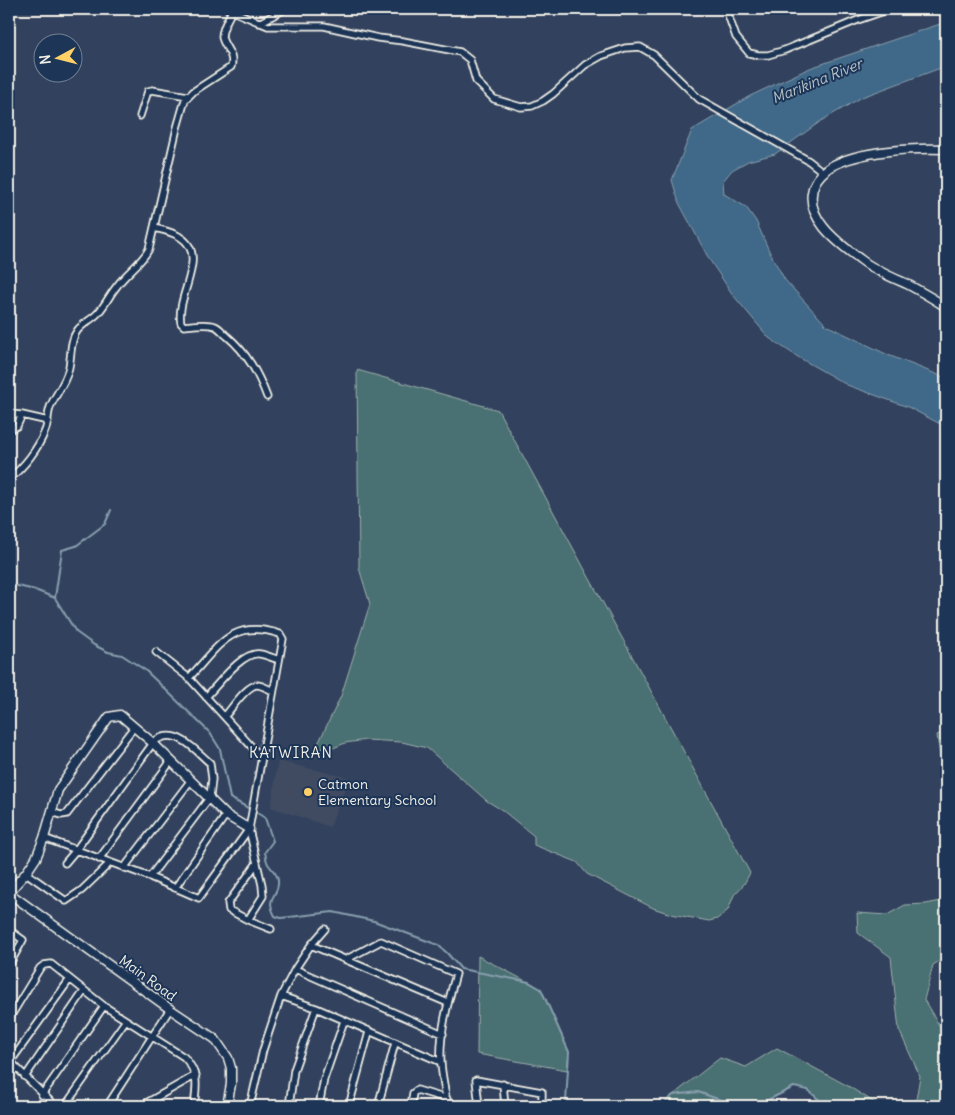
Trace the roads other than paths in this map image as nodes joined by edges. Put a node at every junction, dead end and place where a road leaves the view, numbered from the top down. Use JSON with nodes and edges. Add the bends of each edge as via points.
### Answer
{"nodes":[{"id":1,"x":285,"y":9,"type":"edge"},
{"id":2,"x":726,"y":9,"type":"edge"},
{"id":3,"x":890,"y":9,"type":"edge"},
{"id":4,"x":230,"y":10,"type":"edge"},
{"id":5,"x":259,"y":23,"type":"junction"},
{"id":6,"x":188,"y":96,"type":"junction"},
{"id":7,"x":140,"y":116,"type":"dead end"},
{"id":8,"x":946,"y":149,"type":"edge"},
{"id":9,"x":823,"y":172,"type":"junction"},
{"id":10,"x":154,"y":228,"type":"junction"},
{"id":11,"x":946,"y":307,"type":"edge"},
{"id":12,"x":267,"y":397,"type":"dead end"},
{"id":13,"x":9,"y":414,"type":"edge"},
{"id":14,"x":22,"y":415,"type":"junction"},
{"id":15,"x":48,"y":421,"type":"junction"},
{"id":16,"x":9,"y":430,"type":"edge"},
{"id":17,"x":9,"y":479,"type":"edge"},
{"id":18,"x":156,"y":652,"type":"dead end"},
{"id":19,"x":279,"y":660,"type":"junction"},
{"id":20,"x":189,"y":678,"type":"junction"},
{"id":21,"x":273,"y":691,"type":"junction"},
{"id":22,"x":206,"y":697,"type":"junction"},
{"id":23,"x":225,"y":716,"type":"junction"},
{"id":24,"x":134,"y":727,"type":"junction"},
{"id":25,"x":152,"y":743,"type":"junction"},
{"id":26,"x":261,"y":757,"type":"junction"},
{"id":27,"x":171,"y":762,"type":"junction"},
{"id":28,"x":191,"y":780,"type":"junction"},
{"id":29,"x":210,"y":797,"type":"junction"},
{"id":30,"x":52,"y":812,"type":"junction"},
{"id":31,"x":226,"y":815,"type":"junction"},
{"id":32,"x":249,"y":829,"type":"junction"},
{"id":33,"x":44,"y":838,"type":"junction"},
{"id":34,"x":76,"y":850,"type":"junction"},
{"id":35,"x":99,"y":858,"type":"junction"},
{"id":36,"x":65,"y":863,"type":"dead end"},
{"id":37,"x":110,"y":863,"type":"junction"},
{"id":38,"x":256,"y":863,"type":"junction"},
{"id":39,"x":124,"y":868,"type":"junction"},
{"id":40,"x":26,"y":873,"type":"junction"},
{"id":41,"x":150,"y":877,"type":"junction"},
{"id":42,"x":175,"y":888,"type":"junction"},
{"id":43,"x":9,"y":893,"type":"edge"},
{"id":44,"x":248,"y":920,"type":"junction"},
{"id":45,"x":271,"y":929,"type":"dead end"},
{"id":46,"x":325,"y":929,"type":"dead end"},
{"id":47,"x":9,"y":930,"type":"edge"},
{"id":48,"x":311,"y":945,"type":"junction"},
{"id":49,"x":347,"y":959,"type":"junction"},
{"id":50,"x":9,"y":965,"type":"edge"},
{"id":51,"x":295,"y":969,"type":"junction"},
{"id":52,"x":70,"y":978,"type":"junction"},
{"id":53,"x":84,"y":991,"type":"junction"},
{"id":54,"x":282,"y":996,"type":"junction"},
{"id":55,"x":448,"y":1003,"type":"junction"},
{"id":56,"x":104,"y":1006,"type":"junction"},
{"id":57,"x":316,"y":1008,"type":"junction"},
{"id":58,"x":170,"y":1009,"type":"junction"},
{"id":59,"x":9,"y":1019,"type":"edge"},
{"id":60,"x":126,"y":1020,"type":"junction"},
{"id":61,"x":344,"y":1021,"type":"junction"},
{"id":62,"x":369,"y":1032,"type":"junction"},
{"id":63,"x":443,"y":1034,"type":"junction"},
{"id":64,"x":154,"y":1037,"type":"junction"},
{"id":65,"x":395,"y":1043,"type":"junction"},
{"id":66,"x":10,"y":1060,"type":"edge"},
{"id":67,"x":441,"y":1062,"type":"junction"},
{"id":68,"x":196,"y":1075,"type":"junction"},
{"id":69,"x":25,"y":1077,"type":"junction"},
{"id":70,"x":503,"y":1084,"type":"junction"},
{"id":71,"x":42,"y":1095,"type":"junction"},
{"id":72,"x":447,"y":1099,"type":"junction"},
{"id":73,"x":55,"y":1106,"type":"edge"},
{"id":74,"x":65,"y":1106,"type":"edge"},
{"id":75,"x":107,"y":1106,"type":"edge"},
{"id":76,"x":141,"y":1106,"type":"edge"},
{"id":77,"x":194,"y":1106,"type":"edge"},
{"id":78,"x":227,"y":1106,"type":"edge"},
{"id":79,"x":250,"y":1106,"type":"edge"},
{"id":80,"x":289,"y":1106,"type":"edge"},
{"id":81,"x":319,"y":1106,"type":"edge"},
{"id":82,"x":349,"y":1106,"type":"edge"},
{"id":83,"x":378,"y":1106,"type":"edge"},
{"id":84,"x":411,"y":1106,"type":"edge"},
{"id":85,"x":447,"y":1106,"type":"edge"},
{"id":86,"x":479,"y":1106,"type":"edge"},
{"id":87,"x":505,"y":1106,"type":"edge"},
{"id":88,"x":542,"y":1106,"type":"edge"}],
"edges":[{"from":1,"to":5,"type":"street"},
{"from":2,"to":3,"type":"street","via":[[736,37],[750,53],[768,55]]},
{"from":4,"to":5,"type":"street"},
{"from":4,"to":6,"type":"street","via":[[222,37],[232,57],[231,67]]},
{"from":5,"to":9,"type":"street","via":[[268,26],[324,26],[460,52],[470,60],[476,81],[494,99],[521,107],[543,101],[585,65],[601,56],[640,47],[654,55],[690,92],[710,106]]},
{"from":6,"to":7,"type":"street","via":[[148,91]]},
{"from":6,"to":10,"type":"street","via":[[176,128]]},
{"from":8,"to":9,"type":"street","via":[[891,150],[840,162]]},
{"from":9,"to":11,"type":"street","via":[[813,189],[812,199],[814,210],[829,233],[861,260]]},
{"from":10,"to":12,"type":"street","via":[[179,236],[192,251],[181,323],[184,326],[209,324],[218,327],[253,365]]},
{"from":10,"to":15,"type":"street","via":[[145,257],[125,276],[98,314],[77,329],[69,370],[50,406]]},
{"from":13,"to":14,"type":"street"},
{"from":14,"to":15,"type":"street"},
{"from":14,"to":16,"type":"street","via":[[17,426]]},
{"from":15,"to":17,"type":"street","via":[[37,447]]},
{"from":18,"to":20,"type":"street"},
{"from":19,"to":20,"type":"street","via":[[283,640],[280,634],[264,628],[246,629],[232,634]]},
{"from":19,"to":21,"type":"street"},
{"from":19,"to":22,"type":"street","via":[[260,653],[250,654],[237,663]]},
{"from":20,"to":22,"type":"street"},
{"from":21,"to":23,"type":"street","via":[[253,686]]},
{"from":21,"to":26,"type":"street"},
{"from":22,"to":23,"type":"street"},
{"from":23,"to":26,"type":"street"},
{"from":24,"to":25,"type":"street"},
{"from":24,"to":30,"type":"street","via":[[67,814]]},
{"from":24,"to":30,"type":"street","via":[[120,715],[109,717],[58,790]]},
{"from":25,"to":27,"type":"street"},
{"from":25,"to":29,"type":"street","via":[[163,737],[183,740],[210,763]]},
{"from":25,"to":34,"type":"street"},
{"from":26,"to":32,"type":"street"},
{"from":27,"to":28,"type":"street"},
{"from":27,"to":35,"type":"street"},
{"from":28,"to":29,"type":"street"},
{"from":28,"to":39,"type":"street"},
{"from":29,"to":31,"type":"street"},
{"from":29,"to":41,"type":"street"},
{"from":30,"to":33,"type":"street"},
{"from":31,"to":32,"type":"street"},
{"from":31,"to":42,"type":"street"},
{"from":32,"to":38,"type":"street"},
{"from":32,"to":42,"type":"street","via":[[199,898]]},
{"from":33,"to":34,"type":"street"},
{"from":33,"to":40,"type":"street"},
{"from":34,"to":35,"type":"street"},
{"from":34,"to":36,"type":"street"},
{"from":35,"to":37,"type":"street"},
{"from":37,"to":39,"type":"street"},
{"from":37,"to":40,"type":"street","via":[[66,901]]},
{"from":38,"to":44,"type":"street","via":[[263,896]]},
{"from":38,"to":44,"type":"street","via":[[228,903],[229,910]]},
{"from":39,"to":41,"type":"street"},
{"from":40,"to":43,"type":"street"},
{"from":41,"to":42,"type":"street"},
{"from":43,"to":58,"type":"street","name":"Main Road"},
{"from":44,"to":45,"type":"street"},
{"from":46,"to":48,"type":"street"},
{"from":47,"to":50,"type":"street","via":[[23,940]]},
{"from":48,"to":49,"type":"street"},
{"from":48,"to":51,"type":"street"},
{"from":49,"to":55,"type":"street"},
{"from":49,"to":55,"type":"street","via":[[381,942],[448,970],[456,974]]},
{"from":51,"to":54,"type":"street"},
{"from":51,"to":63,"type":"street"},
{"from":52,"to":53,"type":"street"},
{"from":52,"to":59,"type":"street","via":[[51,964],[44,965]]},
{"from":52,"to":66,"type":"street"},
{"from":53,"to":56,"type":"street"},
{"from":53,"to":69,"type":"street"},
{"from":54,"to":57,"type":"street"},
{"from":54,"to":79,"type":"street","via":[[263,1050]]},
{"from":55,"to":63,"type":"street"},
{"from":56,"to":60,"type":"street"},
{"from":56,"to":71,"type":"street"},
{"from":57,"to":61,"type":"street"},
{"from":57,"to":80,"type":"street","via":[[294,1070]]},
{"from":58,"to":64,"type":"street"},
{"from":58,"to":78,"type":"street","name":"Main Road","via":[[215,1039],[228,1058],[231,1084]]},
{"from":60,"to":64,"type":"street"},
{"from":60,"to":74,"type":"street"},
{"from":61,"to":62,"type":"street"},
{"from":61,"to":81,"type":"street","via":[[324,1079]]},
{"from":62,"to":65,"type":"street"},
{"from":62,"to":82,"type":"street"},
{"from":63,"to":67,"type":"street"},
{"from":64,"to":68,"type":"street","via":[[184,1057]]},
{"from":64,"to":75,"type":"street"},
{"from":65,"to":67,"type":"street"},
{"from":65,"to":83,"type":"street"},
{"from":66,"to":69,"type":"street"},
{"from":67,"to":72,"type":"street"},
{"from":68,"to":76,"type":"street"},
{"from":68,"to":77,"type":"street"},
{"from":69,"to":71,"type":"street"},
{"from":70,"to":86,"type":"street","via":[[476,1080]]},
{"from":70,"to":87,"type":"street"},
{"from":70,"to":88,"type":"street","via":[[542,1092]]},
{"from":71,"to":73,"type":"street"},
{"from":72,"to":84,"type":"street","via":[[417,1090],[413,1093]]},
{"from":72,"to":85,"type":"street"}]}
